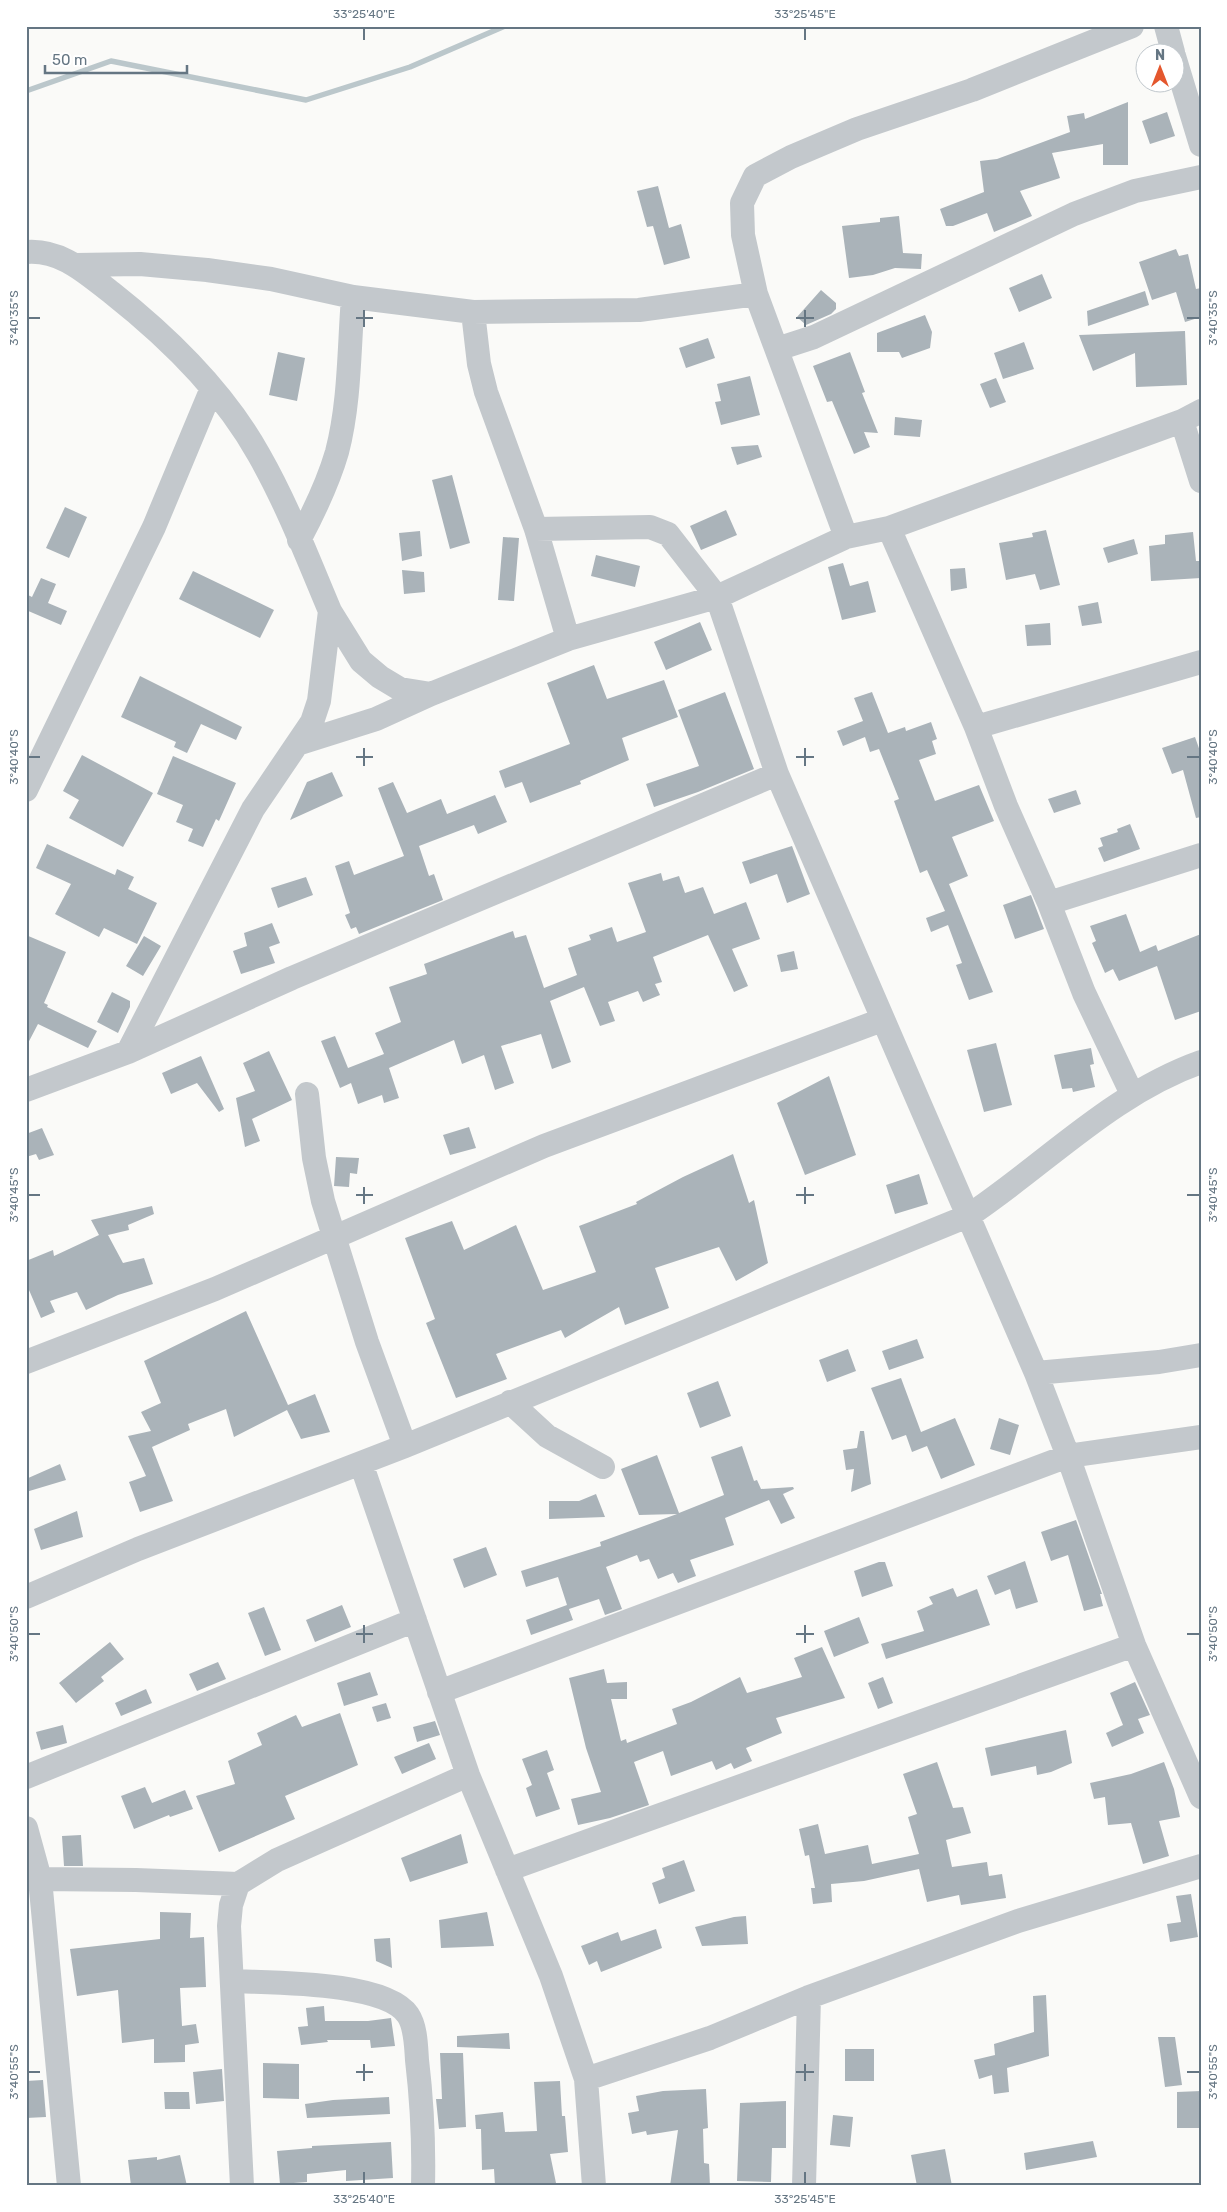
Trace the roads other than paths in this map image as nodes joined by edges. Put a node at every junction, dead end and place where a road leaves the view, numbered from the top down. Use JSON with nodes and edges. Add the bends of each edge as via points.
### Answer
{"nodes":[{"id":1,"x":1132,"y":26,"type":"edge"},
{"id":2,"x":1166,"y":26,"type":"edge"},
{"id":3,"x":1171,"y":42,"type":"edge"},
{"id":4,"x":1184,"y":88,"type":"edge"},
{"id":5,"x":1201,"y":145,"type":"edge"},
{"id":6,"x":1201,"y":177,"type":"edge"},
{"id":7,"x":26,"y":252,"type":"edge"},
{"id":8,"x":76,"y":265,"type":"junction"},
{"id":9,"x":756,"y":294,"type":"junction"},
{"id":10,"x":353,"y":297,"type":"junction"},
{"id":11,"x":473,"y":312,"type":"junction"},
{"id":12,"x":777,"y":349,"type":"junction"},
{"id":13,"x":212,"y":388,"type":"junction"},
{"id":14,"x":1191,"y":416,"type":"edge"},
{"id":15,"x":1201,"y":481,"type":"edge"},
{"id":16,"x":889,"y":528,"type":"junction"},
{"id":17,"x":536,"y":529,"type":"junction"},
{"id":18,"x":846,"y":537,"type":"junction"},
{"id":19,"x":300,"y":540,"type":"junction"},
{"id":20,"x":718,"y":597,"type":"junction"},
{"id":21,"x":330,"y":611,"type":"junction"},
{"id":22,"x":568,"y":639,"type":"junction"},
{"id":23,"x":1201,"y":662,"type":"edge"},
{"id":24,"x":431,"y":694,"type":"junction"},
{"id":25,"x":976,"y":727,"type":"junction"},
{"id":26,"x":300,"y":743,"type":"junction"},
{"id":27,"x":777,"y":774,"type":"junction"},
{"id":28,"x":26,"y":790,"type":"edge"},
{"id":29,"x":1201,"y":855,"type":"edge"},
{"id":30,"x":1049,"y":902,"type":"junction"},
{"id":31,"x":882,"y":1020,"type":"junction"},
{"id":32,"x":128,"y":1052,"type":"junction"},
{"id":33,"x":1201,"y":1062,"type":"edge"},
{"id":34,"x":26,"y":1090,"type":"edge"},
{"id":35,"x":307,"y":1094,"type":"dead end"},
{"id":36,"x":1132,"y":1094,"type":"junction"},
{"id":37,"x":968,"y":1216,"type":"junction"},
{"id":38,"x":335,"y":1238,"type":"junction"},
{"id":39,"x":1201,"y":1355,"type":"edge"},
{"id":40,"x":26,"y":1362,"type":"edge"},
{"id":41,"x":1036,"y":1373,"type":"junction"},
{"id":42,"x":510,"y":1402,"type":"junction"},
{"id":43,"x":1201,"y":1437,"type":"edge"},
{"id":44,"x":405,"y":1446,"type":"junction"},
{"id":45,"x":1068,"y":1456,"type":"junction"},
{"id":46,"x":361,"y":1463,"type":"junction"},
{"id":47,"x":603,"y":1467,"type":"dead end"},
{"id":48,"x":26,"y":1597,"type":"edge"},
{"id":49,"x":415,"y":1620,"type":"junction"},
{"id":50,"x":1134,"y":1645,"type":"junction"},
{"id":51,"x":439,"y":1692,"type":"junction"},
{"id":52,"x":468,"y":1776,"type":"junction"},
{"id":53,"x":26,"y":1777,"type":"edge"},
{"id":54,"x":1201,"y":1797,"type":"edge"},
{"id":55,"x":26,"y":1828,"type":"edge"},
{"id":56,"x":1201,"y":1866,"type":"edge"},
{"id":57,"x":507,"y":1870,"type":"junction"},
{"id":58,"x":40,"y":1879,"type":"junction"},
{"id":59,"x":238,"y":1884,"type":"junction"},
{"id":60,"x":232,"y":1981,"type":"junction"},
{"id":61,"x":809,"y":1997,"type":"junction"},
{"id":62,"x":586,"y":2078,"type":"junction"},
{"id":63,"x":69,"y":2186,"type":"edge"},
{"id":64,"x":242,"y":2186,"type":"edge"},
{"id":65,"x":424,"y":2186,"type":"edge"},
{"id":66,"x":594,"y":2186,"type":"edge"},
{"id":67,"x":804,"y":2186,"type":"edge"}],
"edges":[{"from":1,"to":9,"type":"street","via":[[972,90],[857,129],[755,176],[742,203],[743,235]]},
{"from":2,"to":3,"type":"street"},
{"from":4,"to":5,"type":"street"},
{"from":6,"to":12,"type":"street","via":[[1135,191],[1074,214],[814,337]]},
{"from":7,"to":8,"type":"street","via":[[43,251]]},
{"from":8,"to":10,"type":"street","via":[[140,264],[207,270],[271,279]]},
{"from":8,"to":13,"type":"street","via":[[148,322]]},
{"from":9,"to":11,"type":"street","via":[[639,310]]},
{"from":9,"to":12,"type":"street"},
{"from":10,"to":11,"type":"street"},
{"from":10,"to":19,"type":"street","via":[[345,412],[322,495]]},
{"from":11,"to":17,"type":"street","via":[[486,392]]},
{"from":12,"to":18,"type":"street"},
{"from":13,"to":19,"type":"street","via":[[259,455]]},
{"from":13,"to":28,"type":"street","via":[[154,527]]},
{"from":14,"to":15,"type":"street"},
{"from":14,"to":16,"type":"street"},
{"from":16,"to":18,"type":"street"},
{"from":16,"to":25,"type":"street"},
{"from":17,"to":20,"type":"street","via":[[650,526],[668,534]]},
{"from":17,"to":22,"type":"street"},
{"from":18,"to":20,"type":"street"},
{"from":19,"to":21,"type":"street"},
{"from":20,"to":22,"type":"street"},
{"from":20,"to":27,"type":"street"},
{"from":21,"to":24,"type":"street","via":[[361,661],[380,677],[400,689]]},
{"from":21,"to":26,"type":"street","via":[[319,701]]},
{"from":22,"to":24,"type":"street"},
{"from":23,"to":25,"type":"street"},
{"from":24,"to":26,"type":"street","via":[[376,719]]},
{"from":25,"to":30,"type":"street","via":[[1006,806]]},
{"from":26,"to":32,"type":"street","via":[[272,778],[253,809]]},
{"from":27,"to":31,"type":"street"},
{"from":27,"to":32,"type":"street","via":[[292,978]]},
{"from":29,"to":30,"type":"street"},
{"from":30,"to":36,"type":"street","via":[[1084,993]]},
{"from":31,"to":37,"type":"street"},
{"from":31,"to":38,"type":"street","via":[[544,1146]]},
{"from":32,"to":34,"type":"street"},
{"from":33,"to":36,"type":"street","via":[[1172,1072]]},
{"from":35,"to":38,"type":"street","via":[[314,1158]]},
{"from":36,"to":37,"type":"street","via":[[1082,1128],[1001,1194]]},
{"from":37,"to":41,"type":"street"},
{"from":37,"to":42,"type":"street"},
{"from":38,"to":40,"type":"street","via":[[215,1289]]},
{"from":38,"to":44,"type":"street","via":[[367,1342]]},
{"from":39,"to":41,"type":"street"},
{"from":41,"to":45,"type":"street"},
{"from":42,"to":44,"type":"street"},
{"from":42,"to":47,"type":"street","via":[[547,1436]]},
{"from":43,"to":45,"type":"street"},
{"from":44,"to":46,"type":"street"},
{"from":45,"to":50,"type":"street"},
{"from":45,"to":51,"type":"street"},
{"from":46,"to":48,"type":"street","via":[[138,1549]]},
{"from":46,"to":49,"type":"street"},
{"from":49,"to":51,"type":"street"},
{"from":49,"to":53,"type":"street"},
{"from":50,"to":54,"type":"street"},
{"from":50,"to":57,"type":"street"},
{"from":51,"to":52,"type":"street"},
{"from":52,"to":57,"type":"street"},
{"from":52,"to":59,"type":"street","via":[[277,1860]]},
{"from":55,"to":58,"type":"street"},
{"from":56,"to":61,"type":"street","via":[[1018,1921]]},
{"from":57,"to":62,"type":"street","via":[[551,1976]]},
{"from":58,"to":59,"type":"street"},
{"from":58,"to":63,"type":"street"},
{"from":59,"to":60,"type":"street","via":[[229,1926]]},
{"from":60,"to":64,"type":"street"},
{"from":60,"to":65,"type":"street","via":[[307,1984],[364,1991],[387,1999],[408,2015],[415,2035],[422,2102]]},
{"from":61,"to":62,"type":"street","via":[[710,2038]]},
{"from":61,"to":67,"type":"street"},
{"from":62,"to":66,"type":"street"}]}
